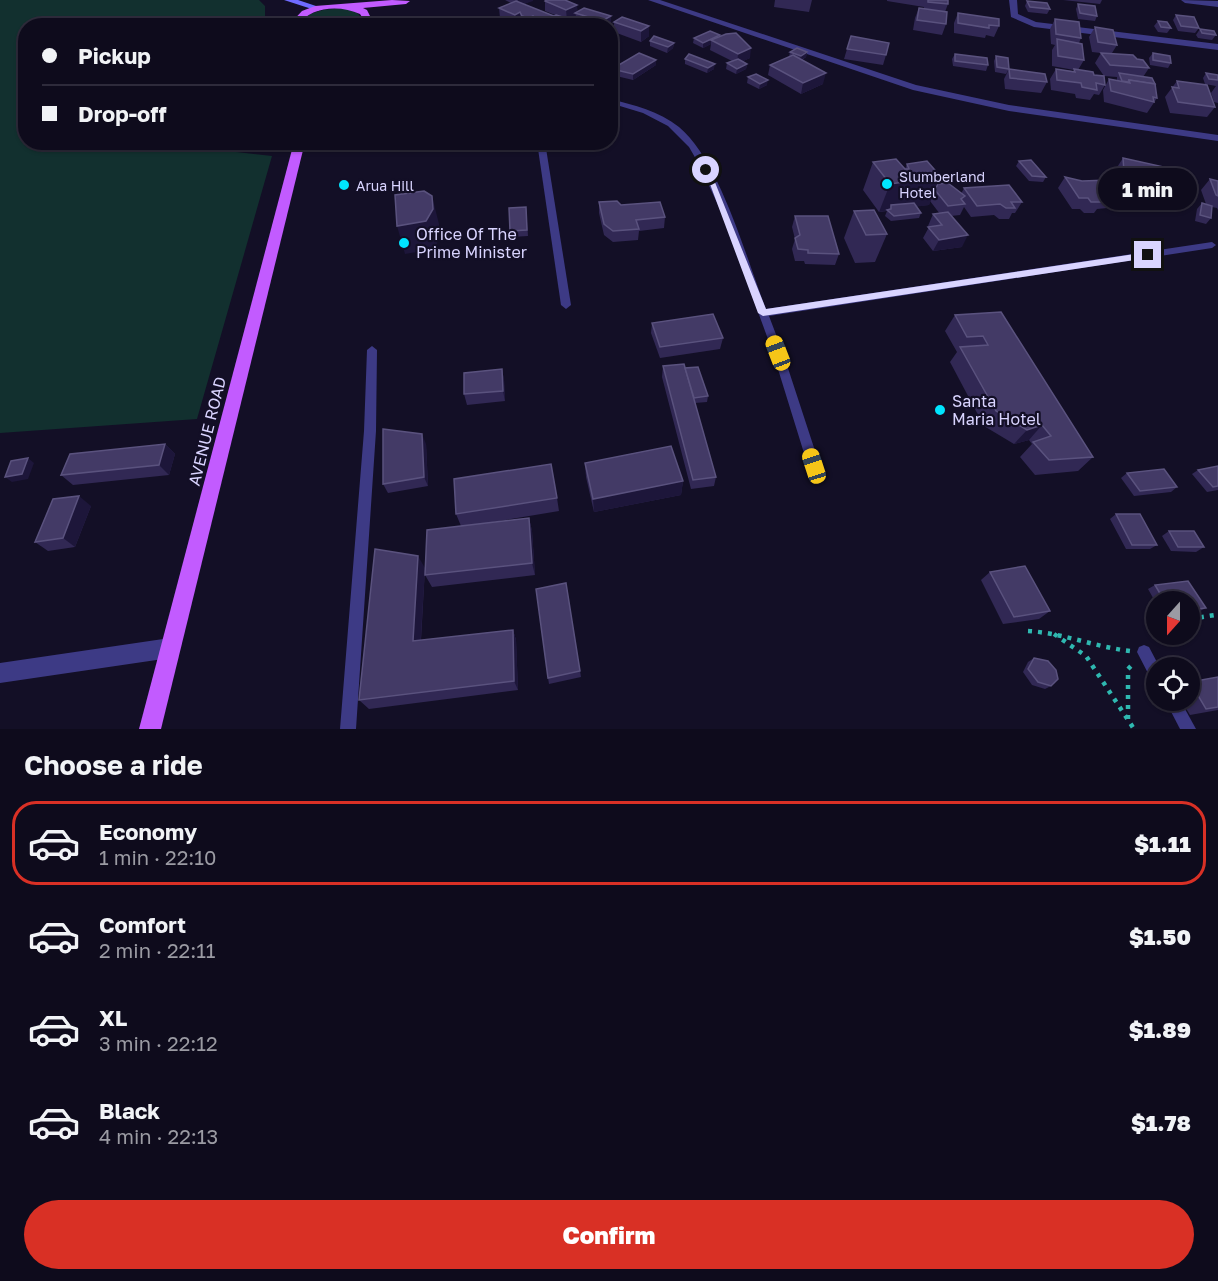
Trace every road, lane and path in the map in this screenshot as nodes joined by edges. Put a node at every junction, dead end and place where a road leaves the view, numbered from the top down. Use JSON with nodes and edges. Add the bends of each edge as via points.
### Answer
{"nodes":[{"id":1,"x":278,"y":0,"type":"edge"},
{"id":2,"x":288,"y":0,"type":"edge"},
{"id":3,"x":652,"y":0,"type":"edge"},
{"id":4,"x":1013,"y":0,"type":"edge"},
{"id":5,"x":1185,"y":0,"type":"edge"},
{"id":6,"x":409,"y":1,"type":"edge"},
{"id":7,"x":1218,"y":4,"type":"edge"},
{"id":8,"x":351,"y":7,"type":"junction"},
{"id":9,"x":318,"y":8,"type":"junction"},
{"id":10,"x":292,"y":18,"type":"edge"},
{"id":11,"x":302,"y":18,"type":"edge"},
{"id":12,"x":365,"y":18,"type":"edge"},
{"id":13,"x":374,"y":18,"type":"edge"},
{"id":14,"x":1218,"y":47,"type":"edge"},
{"id":15,"x":618,"y":104,"type":"edge"},
{"id":16,"x":1218,"y":138,"type":"edge"},
{"id":17,"x":298,"y":150,"type":"edge"},
{"id":18,"x":542,"y":150,"type":"edge"},
{"id":19,"x":1212,"y":244,"type":"dead end"},
{"id":20,"x":566,"y":305,"type":"dead end"},
{"id":21,"x":763,"y":313,"type":"junction"},
{"id":22,"x":372,"y":350,"type":"dead end"},
{"id":23,"x":814,"y":466,"type":"dead end"},
{"id":24,"x":1215,"y":615,"type":"dead end"},
{"id":25,"x":1200,"y":617,"type":"edge"},
{"id":26,"x":1028,"y":631,"type":"dead end"},
{"id":27,"x":1050,"y":631,"type":"junction"},
{"id":28,"x":170,"y":648,"type":"junction"},
{"id":29,"x":1144,"y":652,"type":"junction"},
{"id":30,"x":1147,"y":657,"type":"edge"},
{"id":31,"x":0,"y":673,"type":"edge"},
{"id":32,"x":1178,"y":711,"type":"edge"},
{"id":33,"x":1128,"y":720,"type":"junction"},
{"id":34,"x":150,"y":729,"type":"edge"},
{"id":35,"x":348,"y":729,"type":"edge"},
{"id":36,"x":1134,"y":729,"type":"edge"},
{"id":37,"x":1188,"y":729,"type":"edge"}],
"edges":[{"from":1,"to":10,"type":"main road"},
{"from":2,"to":9,"type":"main road"},
{"from":3,"to":16,"type":"street","via":[[922,90],[1008,108]]},
{"from":4,"to":14,"type":"street","via":[[1014,15],[1034,24]]},
{"from":5,"to":7,"type":"street"},
{"from":6,"to":8,"type":"main road"},
{"from":6,"to":13,"type":"main road"},
{"from":8,"to":9,"type":"main road"},
{"from":8,"to":12,"type":"main road","via":[[364,12]]},
{"from":9,"to":11,"type":"main road"},
{"from":15,"to":21,"type":"lane","via":[[660,118],[689,142],[712,182]]},
{"from":17,"to":28,"type":"main road","name":"AVENUE ROAD"},
{"from":18,"to":20,"type":"lane"},
{"from":19,"to":21,"type":"lane"},
{"from":21,"to":23,"type":"lane"},
{"from":22,"to":35,"type":"lane","via":[[370,431]]},
{"from":24,"to":25,"type":"path"},
{"from":26,"to":27,"type":"path"},
{"from":27,"to":29,"type":"path","via":[[1118,650]]},
{"from":27,"to":33,"type":"path","via":[[1086,656]]},
{"from":28,"to":31,"type":"street"},
{"from":28,"to":34,"type":"main road","name":"AVENUE ROAD"},
{"from":29,"to":30,"type":"lane"},
{"from":29,"to":33,"type":"path","via":[[1128,669]]},
{"from":32,"to":37,"type":"lane"},
{"from":33,"to":36,"type":"path"}]}
